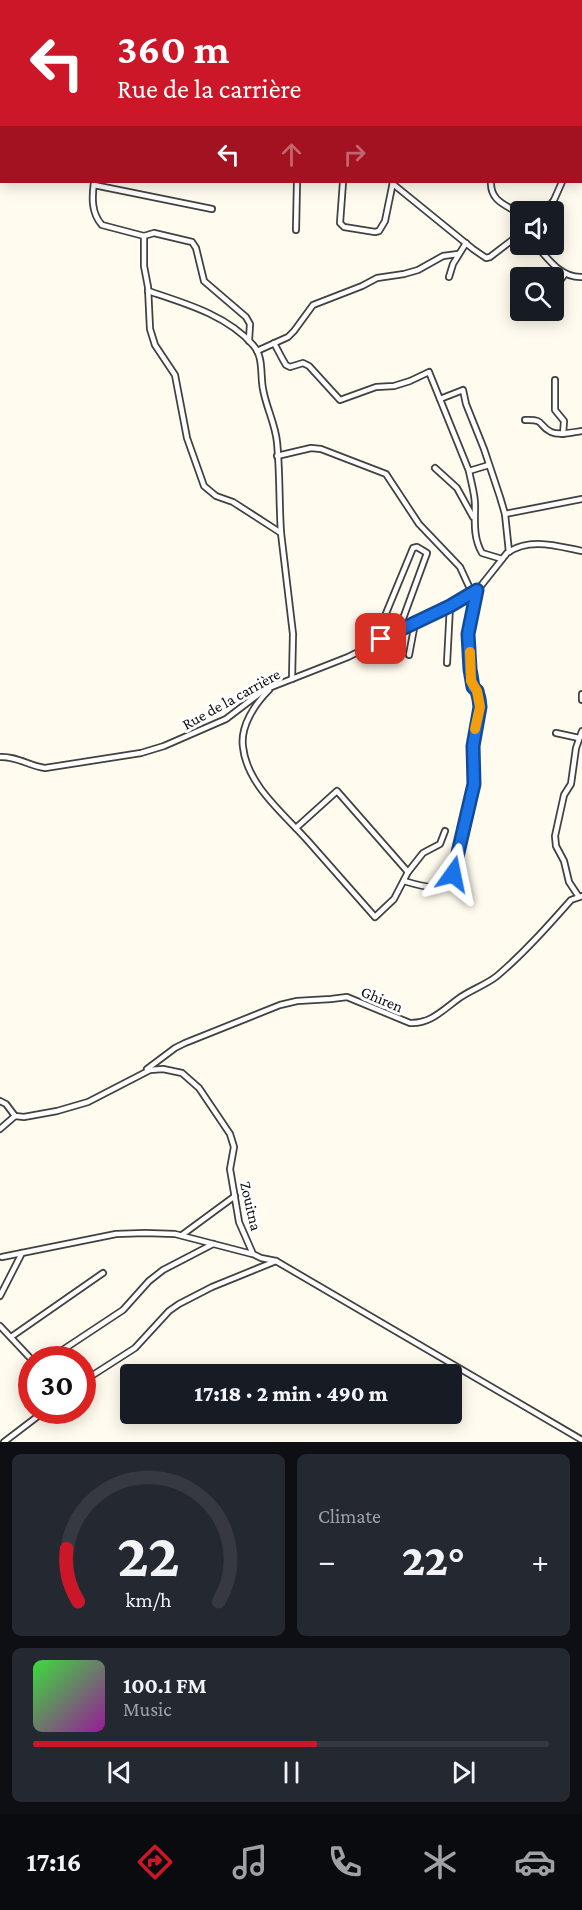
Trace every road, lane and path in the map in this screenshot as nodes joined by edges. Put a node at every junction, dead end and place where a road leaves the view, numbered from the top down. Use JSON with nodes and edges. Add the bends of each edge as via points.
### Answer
{"nodes":[{"id":1,"x":94,"y":183,"type":"edge"},
{"id":2,"x":297,"y":183,"type":"edge"},
{"id":3,"x":343,"y":183,"type":"edge"},
{"id":4,"x":393,"y":183,"type":"edge"},
{"id":5,"x":491,"y":183,"type":"edge"},
{"id":6,"x":562,"y":183,"type":"edge"},
{"id":7,"x":553,"y":201,"type":"edge"},
{"id":8,"x":510,"y":207,"type":"edge"},
{"id":9,"x":212,"y":209,"type":"dead end"},
{"id":10,"x":296,"y":230,"type":"dead end"},
{"id":11,"x":144,"y":236,"type":"junction"},
{"id":12,"x":510,"y":242,"type":"edge"},
{"id":13,"x":466,"y":243,"type":"junction"},
{"id":14,"x":458,"y":254,"type":"junction"},
{"id":15,"x":545,"y":255,"type":"edge"},
{"id":16,"x":565,"y":274,"type":"joint"},
{"id":17,"x":449,"y":277,"type":"dead end"},
{"id":18,"x":582,"y":277,"type":"edge"},
{"id":19,"x":148,"y":291,"type":"junction"},
{"id":20,"x":249,"y":342,"type":"junction"},
{"id":21,"x":274,"y":343,"type":"junction"},
{"id":22,"x":257,"y":351,"type":"junction"},
{"id":23,"x":555,"y":380,"type":"dead end"},
{"id":24,"x":440,"y":399,"type":"junction"},
{"id":25,"x":525,"y":420,"type":"dead end"},
{"id":26,"x":582,"y":431,"type":"edge"},
{"id":27,"x":563,"y":434,"type":"junction"},
{"id":28,"x":277,"y":456,"type":"junction"},
{"id":29,"x":489,"y":465,"type":"junction"},
{"id":30,"x":435,"y":468,"type":"dead end"},
{"id":31,"x":469,"y":471,"type":"junction"},
{"id":32,"x":582,"y":499,"type":"edge"},
{"id":33,"x":504,"y":514,"type":"junction"},
{"id":34,"x":474,"y":517,"type":"junction"},
{"id":35,"x":281,"y":533,"type":"junction"},
{"id":36,"x":582,"y":551,"type":"edge"},
{"id":37,"x":509,"y":552,"type":"junction"},
{"id":38,"x":502,"y":559,"type":"junction"},
{"id":39,"x":474,"y":591,"type":"junction"},
{"id":40,"x":450,"y":606,"type":"junction"},
{"id":41,"x":415,"y":623,"type":"junction"},
{"id":42,"x":400,"y":630,"type":"junction"},
{"id":43,"x":381,"y":639,"type":"junction"},
{"id":44,"x":409,"y":655,"type":"dead end"},
{"id":45,"x":447,"y":663,"type":"dead end"},
{"id":46,"x":292,"y":679,"type":"junction"},
{"id":47,"x":275,"y":685,"type":"junction"},
{"id":48,"x":582,"y":694,"type":"edge"},
{"id":49,"x":582,"y":700,"type":"edge"},
{"id":50,"x":582,"y":731,"type":"edge"},
{"id":51,"x":556,"y":733,"type":"dead end"},
{"id":52,"x":579,"y":738,"type":"junction"},
{"id":53,"x":0,"y":757,"type":"edge"},
{"id":54,"x":296,"y":828,"type":"junction"},
{"id":55,"x":445,"y":831,"type":"dead end"},
{"id":56,"x":408,"y":872,"type":"junction"},
{"id":57,"x":404,"y":881,"type":"junction"},
{"id":58,"x":580,"y":897,"type":"edge"},
{"id":59,"x":143,"y":1073,"type":"junction"},
{"id":60,"x":0,"y":1101,"type":"edge"},
{"id":61,"x":15,"y":1116,"type":"junction"},
{"id":62,"x":0,"y":1129,"type":"edge"},
{"id":63,"x":235,"y":1196,"type":"junction"},
{"id":64,"x":182,"y":1235,"type":"junction"},
{"id":65,"x":213,"y":1244,"type":"junction"},
{"id":66,"x":22,"y":1253,"type":"junction"},
{"id":67,"x":253,"y":1254,"type":"junction"},
{"id":68,"x":2,"y":1257,"type":"dead end"},
{"id":69,"x":276,"y":1261,"type":"junction"},
{"id":70,"x":103,"y":1273,"type":"dead end"},
{"id":71,"x":0,"y":1296,"type":"edge"},
{"id":72,"x":0,"y":1326,"type":"edge"},
{"id":73,"x":11,"y":1337,"type":"junction"},
{"id":74,"x":19,"y":1346,"type":"edge"},
{"id":75,"x":69,"y":1346,"type":"edge"},
{"id":76,"x":96,"y":1373,"type":"edge"},
{"id":77,"x":28,"y":1424,"type":"edge"},
{"id":78,"x":582,"y":1440,"type":"edge"},
{"id":79,"x":4,"y":1442,"type":"edge"}],
"edges":[{"from":1,"to":9,"type":"street"},
{"from":1,"to":11,"type":"street","via":[[94,213],[102,225]]},
{"from":2,"to":10,"type":"street"},
{"from":3,"to":4,"type":"street","via":[[340,223],[375,232],[385,221]]},
{"from":4,"to":13,"type":"street"},
{"from":5,"to":8,"type":"street","via":[[494,197]]},
{"from":6,"to":7,"type":"street"},
{"from":11,"to":19,"type":"street"},
{"from":11,"to":20,"type":"street","via":[[154,233],[192,242],[204,281],[250,324]]},
{"from":12,"to":13,"type":"street","via":[[486,258]]},
{"from":13,"to":14,"type":"street"},
{"from":14,"to":17,"type":"street"},
{"from":14,"to":21,"type":"street","via":[[443,256],[418,270],[377,278],[313,305],[288,337]]},
{"from":15,"to":16,"type":"street"},
{"from":16,"to":18,"type":"street"},
{"from":19,"to":20,"type":"street","via":[[220,319]]},
{"from":19,"to":35,"type":"street","via":[[150,329],[155,345],[175,375],[187,438],[204,486]]},
{"from":20,"to":22,"type":"street"},
{"from":21,"to":22,"type":"street"},
{"from":21,"to":24,"type":"street","via":[[286,365],[309,366],[340,400],[376,387],[402,384],[429,372]]},
{"from":22,"to":28,"type":"street"},
{"from":23,"to":27,"type":"street","via":[[555,410],[564,421]]},
{"from":24,"to":29,"type":"street","via":[[462,390]]},
{"from":24,"to":31,"type":"street"},
{"from":25,"to":27,"type":"street","via":[[540,421],[552,432]]},
{"from":26,"to":27,"type":"street"},
{"from":28,"to":35,"type":"street"},
{"from":28,"to":39,"type":"street","via":[[321,449],[386,474],[419,524],[460,567]]},
{"from":29,"to":31,"type":"street"},
{"from":29,"to":33,"type":"street"},
{"from":30,"to":34,"type":"street","via":[[457,488]]},
{"from":31,"to":34,"type":"street"},
{"from":32,"to":33,"type":"street"},
{"from":33,"to":37,"type":"street"},
{"from":34,"to":38,"type":"street","via":[[480,550]]},
{"from":35,"to":46,"type":"street","via":[[292,634]]},
{"from":36,"to":37,"type":"street","name":"Rue de la carrière","via":[[544,543]]},
{"from":37,"to":38,"type":"street","name":"Rue de la carrière"},
{"from":38,"to":39,"type":"street","name":"Rue de la carrière"},
{"from":39,"to":40,"type":"street","name":"Rue de la carrière"},
{"from":39,"to":57,"type":"street","via":[[468,634],[470,675],[480,707],[473,746],[474,784],[453,874],[439,886]]},
{"from":40,"to":41,"type":"street","name":"Rue de la carrière"},
{"from":40,"to":45,"type":"street"},
{"from":41,"to":42,"type":"street","name":"Rue de la carrière"},
{"from":41,"to":44,"type":"street"},
{"from":42,"to":43,"type":"street","name":"Rue de la carrière"},
{"from":42,"to":43,"type":"street","via":[[427,553],[417,547],[413,548],[382,623]]},
{"from":43,"to":46,"type":"street","name":"Rue de la carrière"},
{"from":46,"to":47,"type":"street","name":"Rue de la carrière"},
{"from":47,"to":53,"type":"street","name":"Rue de la carrière","via":[[226,719],[141,753],[45,768]]},
{"from":47,"to":54,"type":"street","via":[[248,721],[243,747],[256,782]]},
{"from":48,"to":49,"type":"street"},
{"from":50,"to":52,"type":"street"},
{"from":51,"to":52,"type":"street"},
{"from":52,"to":58,"type":"street","via":[[571,784],[564,795],[555,836],[569,882]]},
{"from":54,"to":56,"type":"street","via":[[337,791]]},
{"from":54,"to":57,"type":"street","via":[[375,917],[394,899]]},
{"from":55,"to":56,"type":"street","via":[[440,844],[423,854]]},
{"from":56,"to":57,"type":"street"},
{"from":58,"to":59,"type":"street","name":"Ghiren","via":[[571,900],[495,978],[426,1021],[410,1023],[346,997],[297,1001],[185,1043]]},
{"from":59,"to":61,"type":"street","name":"Zouitna","via":[[88,1102],[57,1112]]},
{"from":59,"to":63,"type":"street","name":"Zouitna","via":[[174,1071],[189,1078],[199,1089],[233,1142],[230,1164]]},
{"from":60,"to":61,"type":"street"},
{"from":61,"to":62,"type":"street"},
{"from":63,"to":64,"type":"street"},
{"from":63,"to":67,"type":"street","name":"Zouitna","via":[[239,1222]]},
{"from":64,"to":65,"type":"street"},
{"from":64,"to":66,"type":"street","via":[[116,1234]]},
{"from":65,"to":67,"type":"street"},
{"from":65,"to":75,"type":"street","via":[[163,1270],[123,1310]]},
{"from":66,"to":68,"type":"street"},
{"from":66,"to":71,"type":"street"},
{"from":67,"to":69,"type":"street","name":"Zouitna"},
{"from":69,"to":76,"type":"street","via":[[179,1304],[135,1348]]},
{"from":69,"to":78,"type":"street","name":"Zouitna"},
{"from":70,"to":73,"type":"street"},
{"from":72,"to":73,"type":"street"},
{"from":73,"to":74,"type":"street"},
{"from":77,"to":79,"type":"street"}]}
